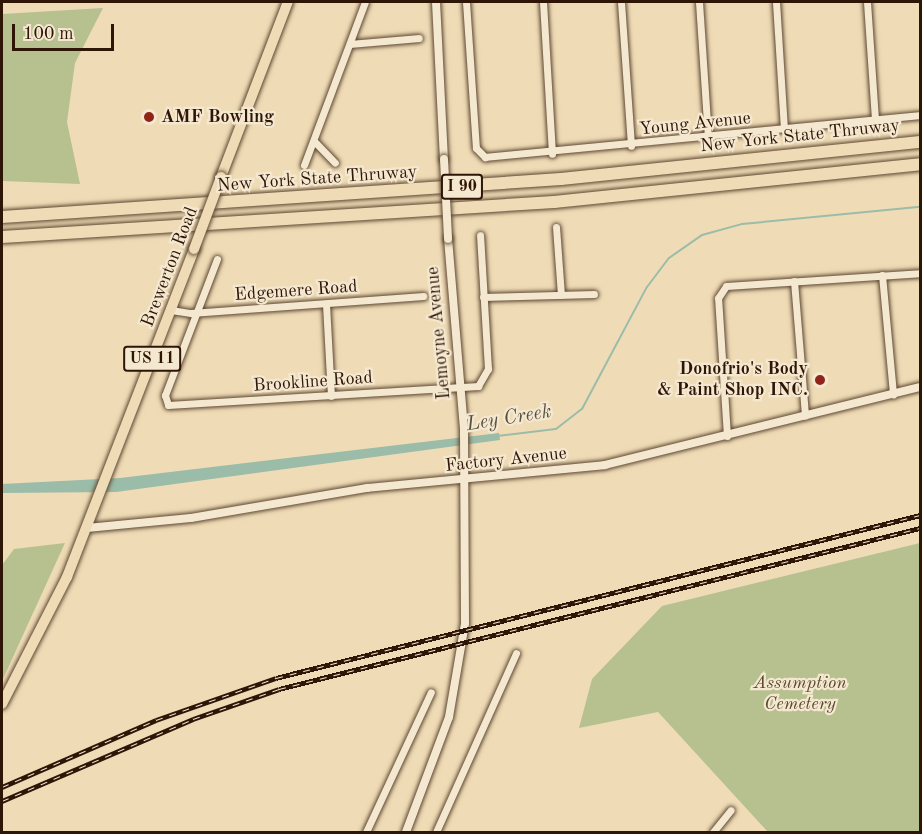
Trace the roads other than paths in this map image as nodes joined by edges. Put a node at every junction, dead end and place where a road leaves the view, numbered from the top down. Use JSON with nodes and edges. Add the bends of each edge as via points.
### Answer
{"nodes":[{"id":1,"x":288,"y":2,"type":"edge"},
{"id":2,"x":365,"y":2,"type":"edge"},
{"id":3,"x":436,"y":2,"type":"edge"},
{"id":4,"x":466,"y":2,"type":"edge"},
{"id":5,"x":543,"y":2,"type":"edge"},
{"id":6,"x":621,"y":2,"type":"edge"},
{"id":7,"x":699,"y":2,"type":"edge"},
{"id":8,"x":776,"y":2,"type":"edge"},
{"id":9,"x":867,"y":2,"type":"edge"},
{"id":10,"x":419,"y":38,"type":"dead end"},
{"id":11,"x":350,"y":44,"type":"junction"},
{"id":12,"x":921,"y":114,"type":"edge"},
{"id":13,"x":875,"y":119,"type":"junction"},
{"id":14,"x":784,"y":129,"type":"junction"},
{"id":15,"x":708,"y":137,"type":"junction"},
{"id":16,"x":314,"y":141,"type":"junction"},
{"id":17,"x":921,"y":142,"type":"edge"},
{"id":18,"x":631,"y":146,"type":"junction"},
{"id":19,"x":552,"y":154,"type":"junction"},
{"id":20,"x":335,"y":163,"type":"dead end"},
{"id":21,"x":921,"y":164,"type":"edge"},
{"id":22,"x":304,"y":165,"type":"dead end"},
{"id":23,"x":2,"y":217,"type":"edge"},
{"id":24,"x":556,"y":227,"type":"dead end"},
{"id":25,"x":480,"y":235,"type":"dead end"},
{"id":26,"x":2,"y":237,"type":"edge"},
{"id":27,"x":217,"y":259,"type":"dead end"},
{"id":28,"x":921,"y":273,"type":"edge"},
{"id":29,"x":882,"y":275,"type":"junction"},
{"id":30,"x":794,"y":281,"type":"junction"},
{"id":31,"x":594,"y":294,"type":"dead end"},
{"id":32,"x":561,"y":295,"type":"junction"},
{"id":33,"x":423,"y":296,"type":"dead end"},
{"id":34,"x":483,"y":297,"type":"junction"},
{"id":35,"x":326,"y":303,"type":"junction"},
{"id":36,"x":171,"y":310,"type":"junction"},
{"id":37,"x":196,"y":313,"type":"junction"},
{"id":38,"x":921,"y":387,"type":"edge"},
{"id":39,"x":461,"y":388,"type":"junction"},
{"id":40,"x":893,"y":394,"type":"junction"},
{"id":41,"x":332,"y":396,"type":"junction"},
{"id":42,"x":805,"y":416,"type":"junction"},
{"id":43,"x":727,"y":436,"type":"junction"},
{"id":44,"x":464,"y":482,"type":"junction"},
{"id":45,"x":87,"y":528,"type":"junction"},
{"id":46,"x":516,"y":653,"type":"dead end"},
{"id":47,"x":431,"y":692,"type":"dead end"},
{"id":48,"x":2,"y":704,"type":"edge"},
{"id":49,"x":731,"y":810,"type":"dead end"},
{"id":50,"x":366,"y":832,"type":"edge"},
{"id":51,"x":406,"y":832,"type":"edge"},
{"id":52,"x":436,"y":832,"type":"edge"},
{"id":53,"x":713,"y":832,"type":"edge"}],
"edges":[{"from":1,"to":36,"type":"main road","name":"Brewerton Road","number":"US 11","bridge":true},
{"from":2,"to":11,"type":"street"},
{"from":3,"to":39,"type":"street","name":"Lemoyne Avenue","bridge":true,"via":[[448,239]]},
{"from":4,"to":19,"type":"street","name":"Young Avenue","via":[[476,148],[485,157]]},
{"from":5,"to":19,"type":"street"},
{"from":6,"to":18,"type":"street"},
{"from":7,"to":15,"type":"street"},
{"from":8,"to":14,"type":"street"},
{"from":9,"to":13,"type":"street"},
{"from":10,"to":11,"type":"street"},
{"from":11,"to":16,"type":"street"},
{"from":12,"to":13,"type":"street","name":"Young Avenue"},
{"from":13,"to":14,"type":"street","name":"Young Avenue"},
{"from":14,"to":15,"type":"street","name":"Young Avenue"},
{"from":15,"to":18,"type":"street","name":"Young Avenue"},
{"from":16,"to":20,"type":"street"},
{"from":16,"to":22,"type":"street"},
{"from":17,"to":23,"type":"highway","name":"New York State Thruway","number":"I 90","via":[[561,179]]},
{"from":18,"to":19,"type":"street","name":"Young Avenue"},
{"from":21,"to":26,"type":"highway","name":"New York State Thruway","number":"I 90","via":[[554,202]]},
{"from":24,"to":32,"type":"street"},
{"from":25,"to":34,"type":"street"},
{"from":27,"to":37,"type":"street"},
{"from":28,"to":29,"type":"street"},
{"from":29,"to":30,"type":"street"},
{"from":29,"to":40,"type":"street"},
{"from":30,"to":42,"type":"street"},
{"from":30,"to":43,"type":"street","via":[[732,285],[720,292]]},
{"from":31,"to":32,"type":"street"},
{"from":32,"to":34,"type":"street"},
{"from":33,"to":35,"type":"street","name":"Edgemere Road"},
{"from":34,"to":39,"type":"street","via":[[487,374],[478,386]]},
{"from":35,"to":37,"type":"street","name":"Edgemere Road"},
{"from":35,"to":41,"type":"street"},
{"from":36,"to":37,"type":"street","name":"Edgemere Road"},
{"from":36,"to":45,"type":"main road","name":"Brewerton Road","number":"US 11"},
{"from":37,"to":41,"type":"street","name":"Brookline Road","via":[[165,395],[168,405]]},
{"from":38,"to":40,"type":"street","name":"Factory Avenue"},
{"from":39,"to":41,"type":"street","name":"Brookline Road"},
{"from":39,"to":44,"type":"street","name":"Lemoyne Avenue"},
{"from":40,"to":42,"type":"street","name":"Factory Avenue"},
{"from":42,"to":43,"type":"street","name":"Factory Avenue"},
{"from":43,"to":44,"type":"street","name":"Factory Avenue","via":[[605,465]]},
{"from":44,"to":45,"type":"street","name":"Factory Avenue","via":[[367,488],[190,518]]},
{"from":44,"to":51,"type":"street","name":"Lemoyne Avenue","via":[[468,575],[457,679],[430,775]]},
{"from":45,"to":48,"type":"main road","name":"Brewerton Road","number":"US 11"},
{"from":46,"to":52,"type":"street"},
{"from":47,"to":50,"type":"street"},
{"from":49,"to":53,"type":"street"}]}
